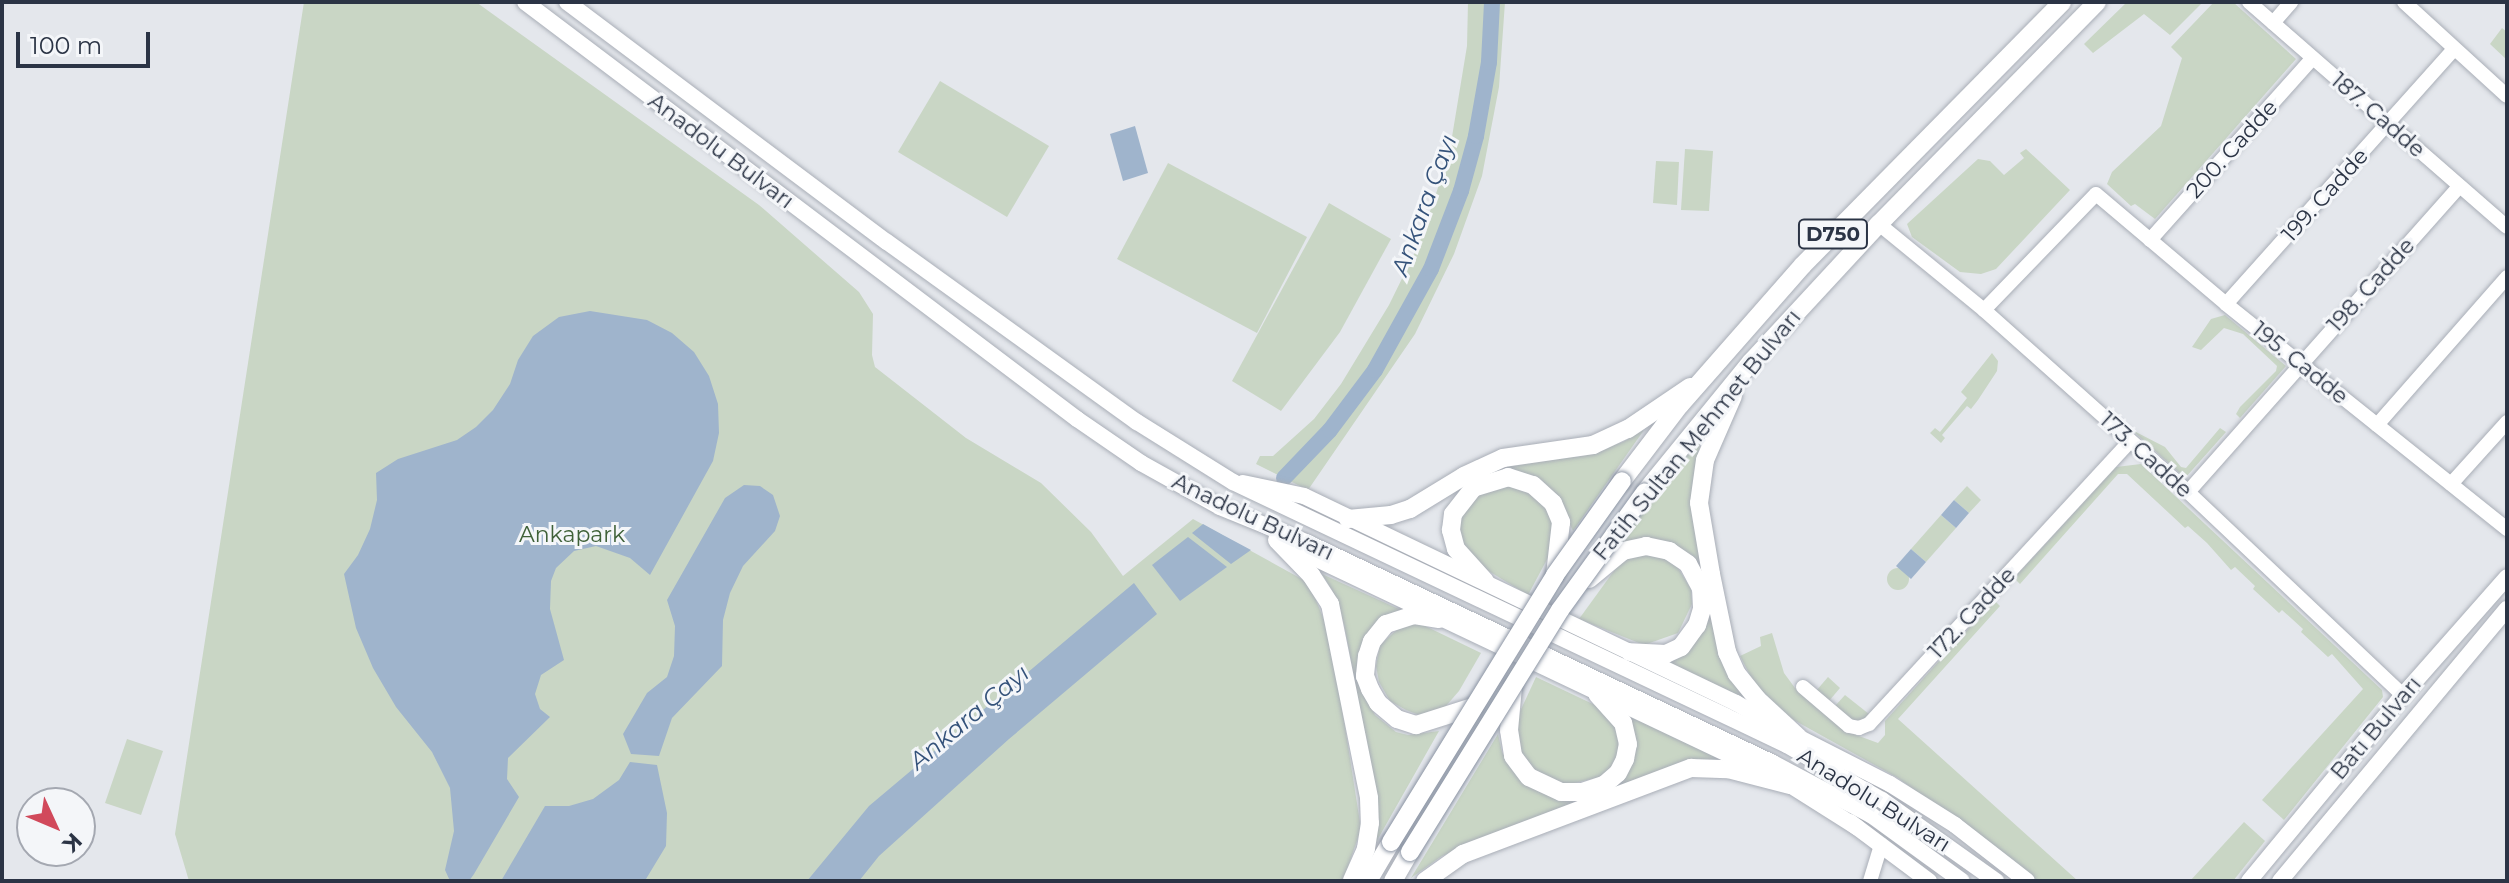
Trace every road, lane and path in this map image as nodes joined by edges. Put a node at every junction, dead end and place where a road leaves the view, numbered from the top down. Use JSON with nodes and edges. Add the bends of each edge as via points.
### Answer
{"nodes":[{"id":1,"x":525,"y":2,"type":"edge"},
{"id":2,"x":567,"y":2,"type":"edge"},
{"id":3,"x":2062,"y":2,"type":"edge"},
{"id":4,"x":2097,"y":2,"type":"edge"},
{"id":5,"x":2249,"y":2,"type":"edge"},
{"id":6,"x":2291,"y":2,"type":"edge"},
{"id":7,"x":2404,"y":2,"type":"edge"},
{"id":8,"x":2273,"y":23,"type":"junction"},
{"id":9,"x":2454,"y":49,"type":"junction"},
{"id":10,"x":2313,"y":58,"type":"junction"},
{"id":11,"x":2507,"y":96,"type":"edge"},
{"id":12,"x":2389,"y":124,"type":"junction"},
{"id":13,"x":2460,"y":186,"type":"junction"},
{"id":14,"x":1879,"y":224,"type":"junction"},
{"id":15,"x":2507,"y":227,"type":"edge"},
{"id":16,"x":2150,"y":240,"type":"junction"},
{"id":17,"x":2507,"y":277,"type":"edge"},
{"id":18,"x":2226,"y":304,"type":"junction"},
{"id":19,"x":1984,"y":310,"type":"junction"},
{"id":20,"x":1751,"y":362,"type":"junction"},
{"id":21,"x":2301,"y":364,"type":"junction"},
{"id":22,"x":1700,"y":382,"type":"junction"},
{"id":23,"x":2507,"y":422,"type":"edge"},
{"id":24,"x":2377,"y":425,"type":"junction"},
{"id":25,"x":2130,"y":441,"type":"junction"},
{"id":26,"x":1233,"y":482,"type":"junction"},
{"id":27,"x":2451,"y":484,"type":"junction"},
{"id":28,"x":2188,"y":492,"type":"junction"},
{"id":29,"x":1348,"y":519,"type":"junction"},
{"id":30,"x":2507,"y":529,"type":"edge"},
{"id":31,"x":1280,"y":536,"type":"junction"},
{"id":32,"x":1555,"y":575,"type":"junction"},
{"id":33,"x":2507,"y":577,"type":"edge"},
{"id":34,"x":1485,"y":581,"type":"junction"},
{"id":35,"x":2507,"y":609,"type":"edge"},
{"id":36,"x":1560,"y":610,"type":"junction"},
{"id":37,"x":1439,"y":619,"type":"junction"},
{"id":38,"x":1630,"y":652,"type":"junction"},
{"id":39,"x":1513,"y":687,"type":"junction"},
{"id":40,"x":1803,"y":687,"type":"dead end"},
{"id":41,"x":1598,"y":695,"type":"junction"},
{"id":42,"x":2403,"y":695,"type":"junction"},
{"id":43,"x":1473,"y":707,"type":"junction"},
{"id":44,"x":1792,"y":741,"type":"junction"},
{"id":45,"x":1816,"y":754,"type":"junction"},
{"id":46,"x":1870,"y":775,"type":"junction"},
{"id":47,"x":1785,"y":777,"type":"junction"},
{"id":48,"x":1852,"y":780,"type":"junction"},
{"id":49,"x":1816,"y":792,"type":"junction"},
{"id":50,"x":1839,"y":798,"type":"junction"},
{"id":51,"x":1858,"y":828,"type":"junction"},
{"id":52,"x":1881,"y":845,"type":"junction"},
{"id":53,"x":1352,"y":881,"type":"edge"},
{"id":54,"x":1368,"y":881,"type":"edge"},
{"id":55,"x":1393,"y":881,"type":"edge"},
{"id":56,"x":1425,"y":881,"type":"edge"},
{"id":57,"x":1870,"y":881,"type":"edge"},
{"id":58,"x":1929,"y":881,"type":"edge"},
{"id":59,"x":1962,"y":881,"type":"edge"},
{"id":60,"x":1996,"y":881,"type":"edge"},
{"id":61,"x":2027,"y":881,"type":"edge"},
{"id":62,"x":2249,"y":881,"type":"edge"},
{"id":63,"x":2280,"y":881,"type":"edge"}],
"edges":[{"from":1,"to":31,"type":"main road","name":"Anadolu Bulvarı","via":[[1077,419],[1141,463]]},
{"from":2,"to":26,"type":"main road","name":"Anadolu Bulvarı","via":[[887,242],[1137,422]]},
{"from":3,"to":22,"type":"highway","name":"Fatih Sultan Mehmet Bulvarı","number":"D750","via":[[1803,265]]},
{"from":4,"to":14,"type":"highway","name":"Fatih Sultan Mehmet Bulvarı","number":"D750"},
{"from":5,"to":8,"type":"street","name":"187. Cadde"},
{"from":6,"to":8,"type":"street"},
{"from":7,"to":9,"type":"street"},
{"from":8,"to":10,"type":"street","name":"187. Cadde"},
{"from":9,"to":11,"type":"street"},
{"from":9,"to":12,"type":"street","name":"199. Cadde"},
{"from":10,"to":12,"type":"street","name":"187. Cadde"},
{"from":10,"to":16,"type":"street","name":"200. Cadde"},
{"from":12,"to":13,"type":"street","name":"187. Cadde"},
{"from":12,"to":18,"type":"street","name":"199. Cadde"},
{"from":13,"to":15,"type":"street","name":"187. Cadde"},
{"from":13,"to":21,"type":"street","name":"198. Cadde"},
{"from":14,"to":19,"type":"street","name":"173. Cadde"},
{"from":14,"to":20,"type":"highway","name":"Fatih Sultan Mehmet Bulvarı","number":"D750"},
{"from":16,"to":18,"type":"street","name":"195. Cadde"},
{"from":16,"to":19,"type":"street","name":"195. Cadde","via":[[2096,194]]},
{"from":17,"to":24,"type":"street"},
{"from":18,"to":21,"type":"street","name":"195. Cadde"},
{"from":19,"to":25,"type":"street","name":"173. Cadde"},
{"from":20,"to":36,"type":"highway","name":"Fatih Sultan Mehmet Bulvarı","number":"D750","bridge":true,"via":[[1645,492]]},
{"from":20,"to":44,"type":"highway","via":[[1712,439],[1699,503],[1731,663]]},
{"from":21,"to":24,"type":"street","name":"195. Cadde"},
{"from":21,"to":28,"type":"street","name":"198. Cadde"},
{"from":22,"to":29,"type":"highway","via":[[1593,445],[1503,458],[1410,509]]},
{"from":22,"to":32,"type":"highway","name":"Fatih Sultan Mehmet Bulvarı","number":"D750","bridge":true},
{"from":23,"to":27,"type":"street"},
{"from":24,"to":27,"type":"street","name":"195. Cadde"},
{"from":25,"to":28,"type":"street","name":"173. Cadde"},
{"from":25,"to":40,"type":"street","name":"172. Cadde","via":[[1869,724],[1849,726]]},
{"from":26,"to":29,"type":"main road","via":[[1304,496]]},
{"from":26,"to":44,"type":"main road","name":"Anadolu Bulvarı"},
{"from":27,"to":30,"type":"street","name":"195. Cadde"},
{"from":28,"to":42,"type":"street","name":"173. Cadde"},
{"from":29,"to":34,"type":"main road"},
{"from":31,"to":37,"type":"main road"},
{"from":31,"to":47,"type":"main road","name":"Anadolu Bulvarı"},
{"from":31,"to":53,"type":"highway","via":[[1330,604],[1369,798],[1366,849]]},
{"from":32,"to":34,"type":"highway","via":[[1561,522],[1553,503],[1533,485],[1508,477],[1473,488],[1453,514],[1456,549]]},
{"from":32,"to":43,"type":"highway","name":"Fatih Sultan Mehmet Bulvarı","number":"D750","bridge":true},
{"from":33,"to":42,"type":"main road","name":"Batı Bulvarı"},
{"from":34,"to":38,"type":"main road"},
{"from":35,"to":63,"type":"main road","name":"Batı Bulvarı"},
{"from":36,"to":38,"type":"highway","via":[[1607,560],[1623,551],[1646,546],[1669,551],[1688,564],[1701,588],[1697,625],[1681,647],[1666,654]]},
{"from":36,"to":39,"type":"highway","name":"Fatih Sultan Mehmet Bulvarı","number":"D750","bridge":true},
{"from":37,"to":41,"type":"main road"},
{"from":37,"to":43,"type":"highway","via":[[1414,615],[1386,624],[1367,656],[1370,689],[1397,719],[1416,725]]},
{"from":38,"to":44,"type":"main road"},
{"from":39,"to":41,"type":"highway","via":[[1509,738],[1516,762],[1542,786],[1569,793],[1604,785],[1625,759],[1623,723]]},
{"from":39,"to":55,"type":"highway","name":"Fatih Sultan Mehmet Bulvarı","number":"D750","bridge":true},
{"from":41,"to":47,"type":"main road"},
{"from":42,"to":62,"type":"main road","name":"Batı Bulvarı"},
{"from":43,"to":54,"type":"highway","name":"Fatih Sultan Mehmet Bulvarı","number":"D750","bridge":true},
{"from":44,"to":45,"type":"main road"},
{"from":44,"to":46,"type":"main road"},
{"from":44,"to":48,"type":"main road","name":"Anadolu Bulvarı"},
{"from":45,"to":46,"type":"main road"},
{"from":45,"to":48,"type":"main road"},
{"from":46,"to":61,"type":"main road","via":[[1955,825]]},
{"from":47,"to":49,"type":"main road"},
{"from":47,"to":50,"type":"main road","name":"Anadolu Bulvarı"},
{"from":47,"to":51,"type":"main road"},
{"from":47,"to":56,"type":"highway","via":[[1691,768],[1463,854]]},
{"from":48,"to":60,"type":"main road","name":"Anadolu Bulvarı"},
{"from":49,"to":50,"type":"main road"},
{"from":49,"to":51,"type":"main road"},
{"from":50,"to":59,"type":"main road","name":"Anadolu Bulvarı"},
{"from":51,"to":52,"type":"main road"},
{"from":52,"to":57,"type":"street"},
{"from":52,"to":58,"type":"main road"}]}
